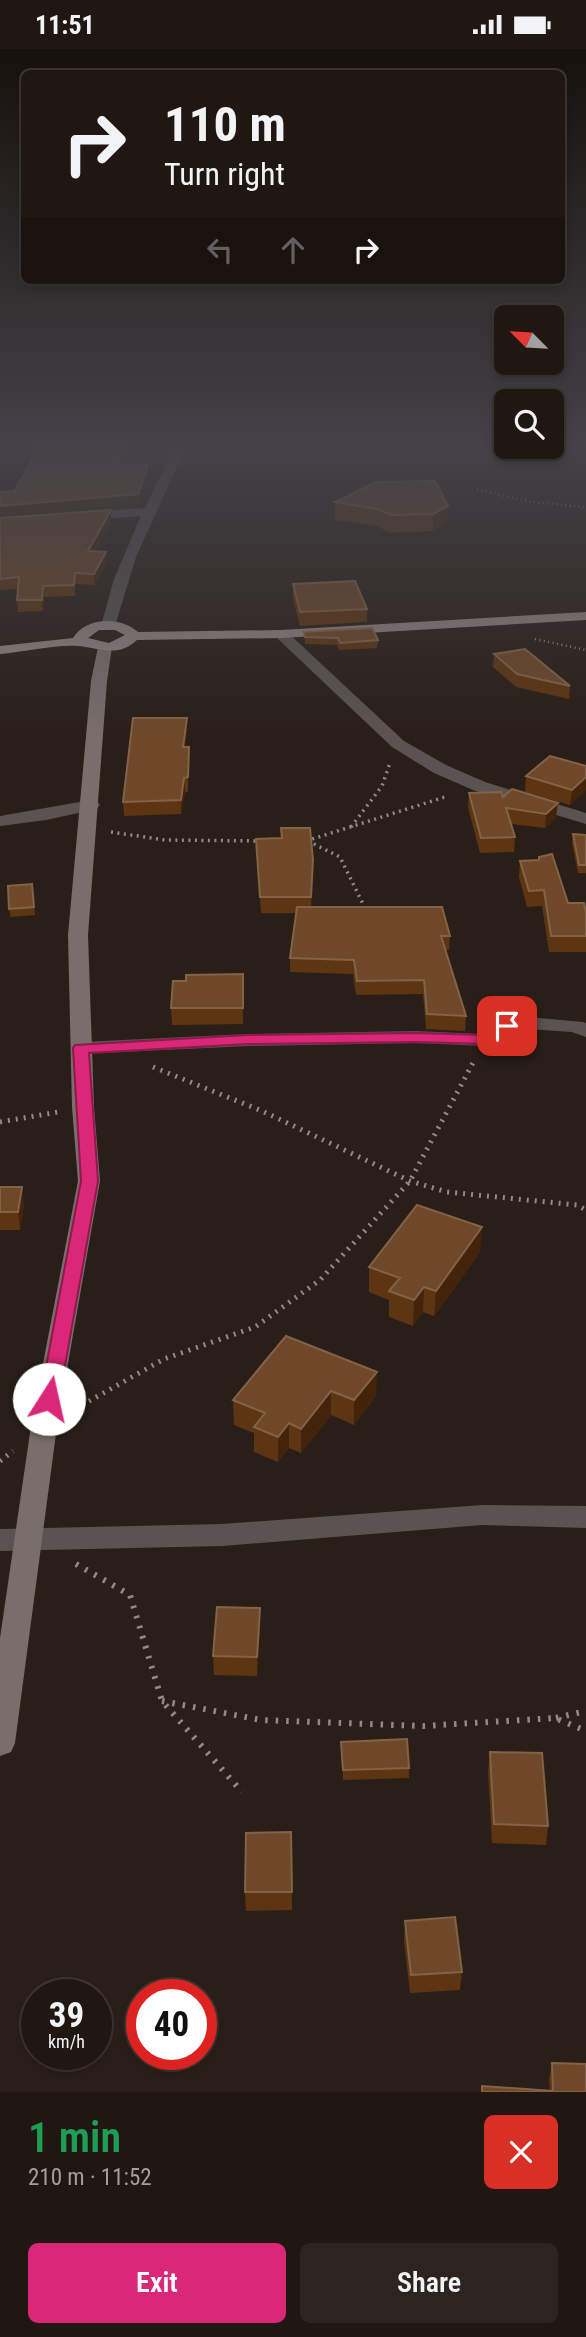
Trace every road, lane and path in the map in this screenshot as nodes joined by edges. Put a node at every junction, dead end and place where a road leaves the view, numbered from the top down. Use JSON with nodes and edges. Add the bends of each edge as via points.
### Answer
{"nodes":[{"id":1,"x":135,"y":542,"type":"edge"},
{"id":2,"x":586,"y":616,"type":"edge"},
{"id":3,"x":281,"y":634,"type":"junction"},
{"id":4,"x":106,"y":636,"type":"junction"},
{"id":5,"x":132,"y":636,"type":"junction"},
{"id":6,"x":82,"y":641,"type":"junction"},
{"id":7,"x":0,"y":650,"type":"edge"},
{"id":8,"x":397,"y":744,"type":"junction"},
{"id":9,"x":479,"y":786,"type":"junction"},
{"id":10,"x":91,"y":805,"type":"junction"},
{"id":11,"x":586,"y":819,"type":"edge"},
{"id":12,"x":0,"y":821,"type":"edge"},
{"id":13,"x":350,"y":827,"type":"junction"},
{"id":14,"x":89,"y":828,"type":"junction"},
{"id":15,"x":268,"y":841,"type":"edge"},
{"id":16,"x":294,"y":841,"type":"edge"},
{"id":17,"x":307,"y":841,"type":"junction"},
{"id":18,"x":363,"y":904,"type":"edge"},
{"id":19,"x":586,"y":1031,"type":"edge"},
{"id":20,"x":487,"y":1039,"type":"junction"},
{"id":21,"x":81,"y":1048,"type":"junction"},
{"id":22,"x":146,"y":1064,"type":"dead end"},
{"id":23,"x":83,"y":1107,"type":"junction"},
{"id":24,"x":0,"y":1122,"type":"edge"},
{"id":25,"x":410,"y":1181,"type":"junction"},
{"id":26,"x":586,"y":1203,"type":"edge"},
{"id":27,"x":577,"y":1205,"type":"junction"},
{"id":28,"x":586,"y":1210,"type":"edge"},
{"id":29,"x":44,"y":1426,"type":"junction"},
{"id":30,"x":0,"y":1461,"type":"edge"},
{"id":31,"x":586,"y":1517,"type":"edge"},
{"id":32,"x":29,"y":1538,"type":"junction"},
{"id":33,"x":0,"y":1540,"type":"edge"},
{"id":34,"x":162,"y":1701,"type":"junction"},
{"id":35,"x":586,"y":1711,"type":"edge"},
{"id":36,"x":555,"y":1718,"type":"junction"},
{"id":37,"x":586,"y":1731,"type":"edge"},
{"id":38,"x":0,"y":1742,"type":"edge"},
{"id":39,"x":242,"y":1792,"type":"dead end"}],
"edges":[{"from":1,"to":4,"type":"street","via":[[114,593]]},
{"from":2,"to":3,"type":"main road"},
{"from":3,"to":5,"type":"main road"},
{"from":3,"to":8,"type":"street"},
{"from":4,"to":5,"type":"main road","via":[[124,644]]},
{"from":4,"to":5,"type":"main road","via":[[125,628]]},
{"from":4,"to":6,"type":"main road"},
{"from":4,"to":6,"type":"main road","via":[[83,632]]},
{"from":4,"to":10,"type":"street"},
{"from":6,"to":7,"type":"main road"},
{"from":8,"to":9,"type":"street"},
{"from":8,"to":13,"type":"path","via":[[382,786]]},
{"from":9,"to":11,"type":"street"},
{"from":9,"to":13,"type":"path"},
{"from":10,"to":12,"type":"street"},
{"from":10,"to":14,"type":"street"},
{"from":13,"to":17,"type":"path"},
{"from":14,"to":15,"type":"path","via":[[165,840]]},
{"from":14,"to":21,"type":"street","via":[[78,935]]},
{"from":16,"to":17,"type":"path"},
{"from":17,"to":18,"type":"path","via":[[340,857]]},
{"from":19,"to":20,"type":"street","via":[[576,1026],[528,1023],[507,1026]]},
{"from":20,"to":21,"type":"street","via":[[248,1040]]},
{"from":20,"to":25,"type":"path"},
{"from":21,"to":23,"type":"street"},
{"from":22,"to":25,"type":"path","via":[[262,1111]]},
{"from":23,"to":24,"type":"path"},
{"from":23,"to":29,"type":"street","via":[[89,1181]]},
{"from":25,"to":27,"type":"path","via":[[447,1192]]},
{"from":25,"to":29,"type":"path","via":[[320,1280],[255,1327],[164,1359]]},
{"from":26,"to":27,"type":"path"},
{"from":27,"to":28,"type":"path"},
{"from":29,"to":30,"type":"path"},
{"from":29,"to":32,"type":"street"},
{"from":31,"to":32,"type":"street","via":[[482,1515],[222,1535]]},
{"from":32,"to":33,"type":"street"},
{"from":32,"to":34,"type":"path","via":[[130,1595]]},
{"from":32,"to":38,"type":"street"},
{"from":34,"to":36,"type":"path","via":[[261,1720],[423,1726]]},
{"from":34,"to":39,"type":"path"},
{"from":35,"to":36,"type":"path"},
{"from":36,"to":37,"type":"path"}]}
